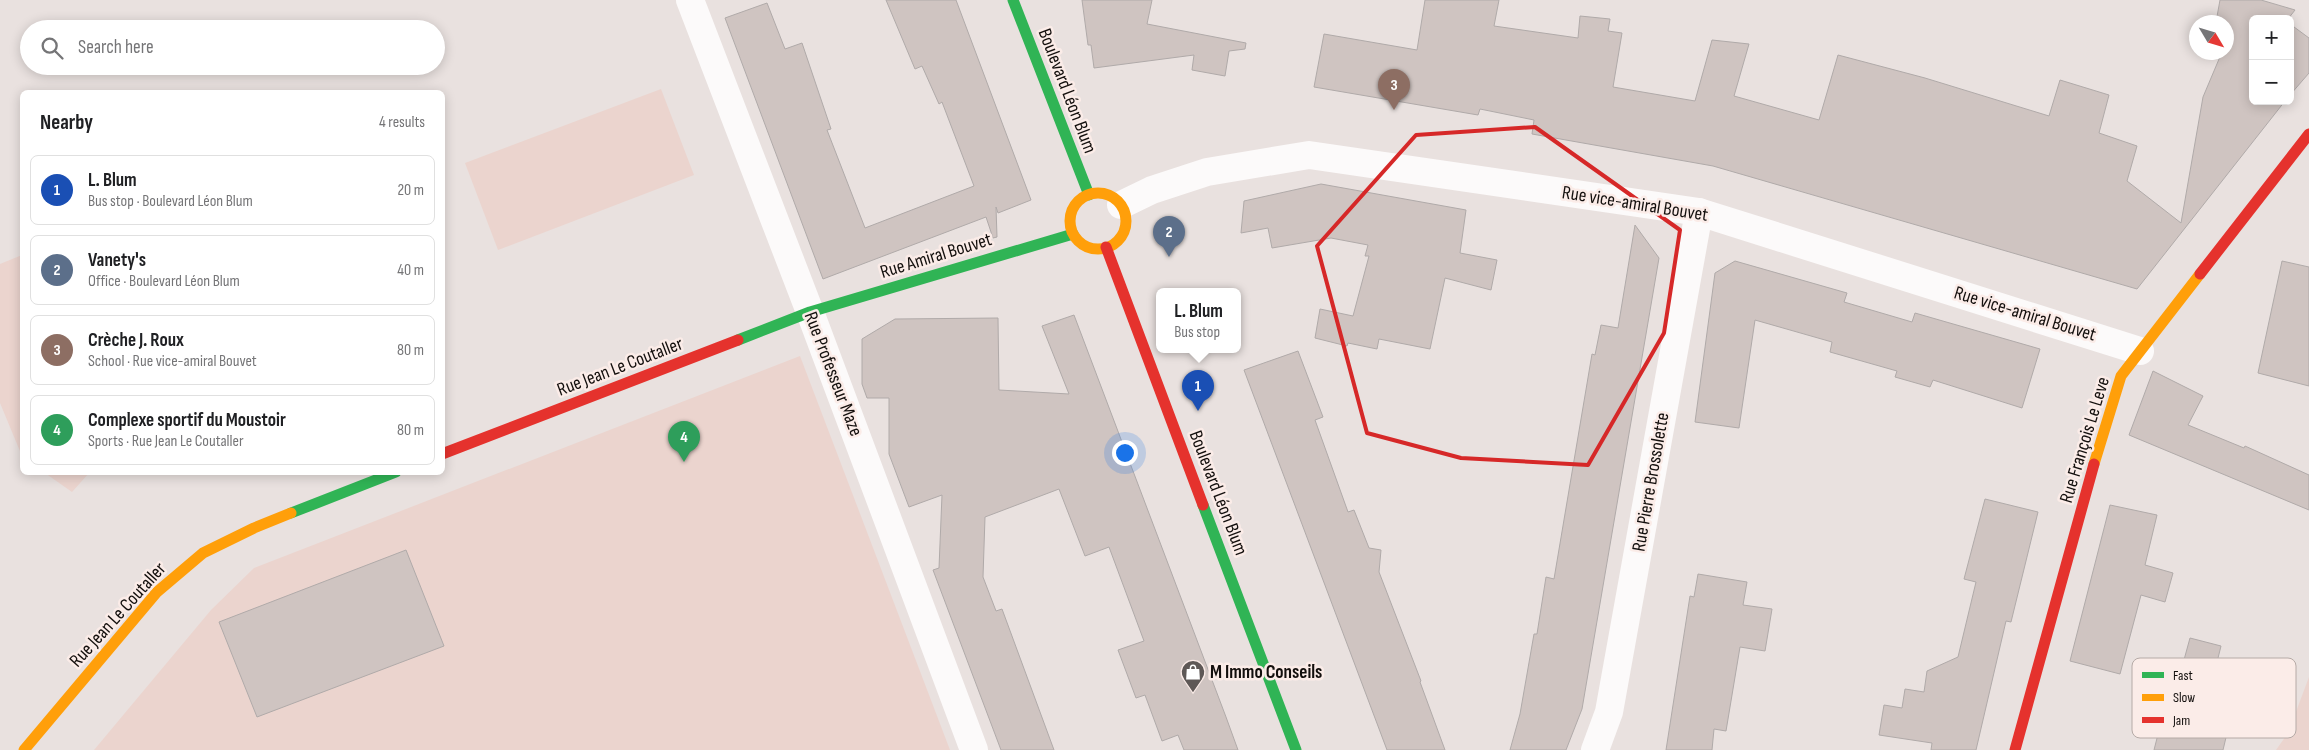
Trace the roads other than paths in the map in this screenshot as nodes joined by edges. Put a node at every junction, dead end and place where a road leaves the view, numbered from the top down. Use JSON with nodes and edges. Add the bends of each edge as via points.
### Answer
{"nodes":[{"id":1,"x":690,"y":0,"type":"edge"},
{"id":2,"x":1013,"y":0,"type":"edge"},
{"id":3,"x":2309,"y":134,"type":"edge"},
{"id":4,"x":1089,"y":195,"type":"junction"},
{"id":5,"x":1121,"y":205,"type":"junction"},
{"id":6,"x":1699,"y":212,"type":"junction"},
{"id":7,"x":1073,"y":234,"type":"junction"},
{"id":8,"x":1106,"y":248,"type":"junction"},
{"id":9,"x":810,"y":312,"type":"junction"},
{"id":10,"x":2140,"y":351,"type":"junction"},
{"id":11,"x":445,"y":453,"type":"edge"},
{"id":12,"x":388,"y":475,"type":"edge"},
{"id":13,"x":24,"y":750,"type":"edge"},
{"id":14,"x":974,"y":750,"type":"edge"},
{"id":15,"x":1296,"y":750,"type":"edge"},
{"id":16,"x":1595,"y":750,"type":"edge"},
{"id":17,"x":2015,"y":750,"type":"edge"}],
"edges":[{"from":1,"to":9,"type":"street","name":"Rue Professeur Maze"},
{"from":2,"to":4,"type":"street","name":"Boulevard Léon Blum"},
{"from":3,"to":10,"type":"street","name":"Rue François Le Leve"},
{"from":4,"to":5,"type":"street","via":[[1107,194]]},
{"from":4,"to":7,"type":"street","via":[[1074,206],[1070,225]]},
{"from":5,"to":6,"type":"street","name":"Rue vice-amiral Bouvet","via":[[1152,190],[1207,172],[1309,155]]},
{"from":5,"to":8,"type":"street","via":[[1125,227],[1120,238]]},
{"from":6,"to":10,"type":"street","name":"Rue vice-amiral Bouvet"},
{"from":6,"to":16,"type":"street","name":"Rue Pierre Brossolette","via":[[1609,712]]},
{"from":7,"to":8,"type":"street","via":[[1087,247]]},
{"from":7,"to":9,"type":"street","name":"Rue Amiral Bouvet"},
{"from":8,"to":15,"type":"street","name":"Boulevard Léon Blum"},
{"from":9,"to":11,"type":"street","name":"Rue Jean Le Coutaller"},
{"from":9,"to":14,"type":"street","name":"Rue Professeur Maze"},
{"from":10,"to":17,"type":"street","name":"Rue François Le Leve","via":[[2118,385]]},
{"from":12,"to":13,"type":"street","name":"Rue Jean Le Coutaller","via":[[254,528],[203,553],[157,592]]}]}
